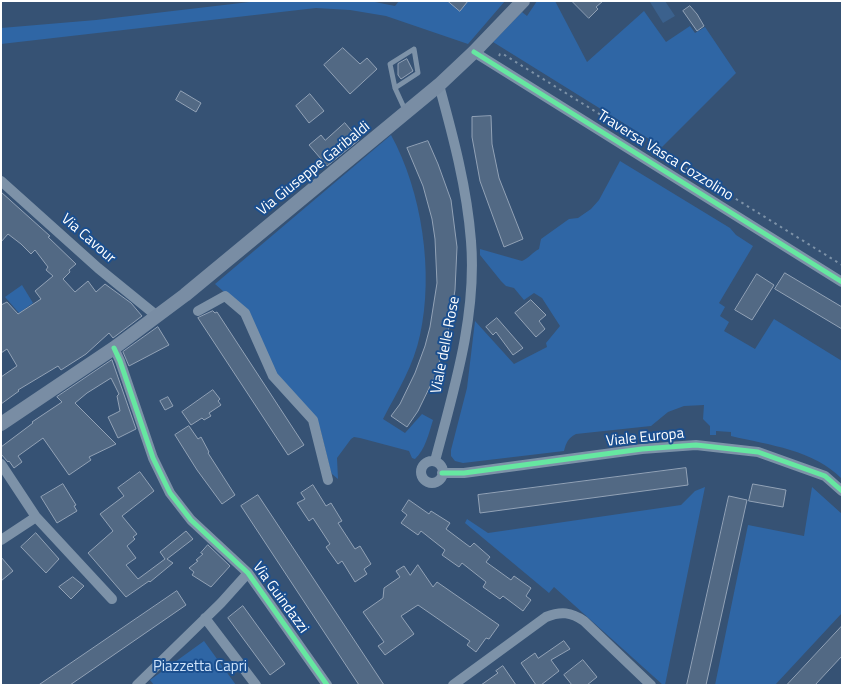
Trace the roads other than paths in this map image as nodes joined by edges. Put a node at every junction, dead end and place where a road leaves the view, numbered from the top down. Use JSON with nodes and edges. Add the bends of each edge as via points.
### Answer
{"nodes":[{"id":1,"x":518,"y":3,"type":"edge"},
{"id":2,"x":474,"y":52,"type":"junction"},
{"id":3,"x":439,"y":85,"type":"junction"},
{"id":4,"x":395,"y":88,"type":"junction"},
{"id":5,"x":406,"y":113,"type":"junction"},
{"id":6,"x":1,"y":181,"type":"edge"},
{"id":7,"x":842,"y":282,"type":"edge"},
{"id":8,"x":198,"y":311,"type":"dead end"},
{"id":9,"x":157,"y":316,"type":"junction"},
{"id":10,"x":114,"y":348,"type":"junction"},
{"id":11,"x":1,"y":424,"type":"edge"},
{"id":12,"x":435,"y":461,"type":"junction"},
{"id":13,"x":1,"y":464,"type":"edge"},
{"id":14,"x":442,"y":473,"type":"junction"},
{"id":15,"x":328,"y":480,"type":"dead end"},
{"id":16,"x":842,"y":491,"type":"edge"},
{"id":17,"x":36,"y":517,"type":"junction"},
{"id":18,"x":1,"y":540,"type":"edge"},
{"id":19,"x":248,"y":573,"type":"junction"},
{"id":20,"x":112,"y":599,"type":"dead end"},
{"id":21,"x":205,"y":618,"type":"junction"},
{"id":22,"x":137,"y":685,"type":"edge"},
{"id":23,"x":256,"y":685,"type":"edge"},
{"id":24,"x":327,"y":685,"type":"edge"},
{"id":25,"x":453,"y":685,"type":"edge"},
{"id":26,"x":651,"y":685,"type":"edge"}],
"edges":[{"from":1,"to":2,"type":"main road","name":"Via Giuseppe Garibaldi"},
{"from":2,"to":3,"type":"main road","name":"Via Giuseppe Garibaldi"},
{"from":2,"to":7,"type":"street","name":"Traversa Vasca Cozzolino"},
{"from":3,"to":5,"type":"main road","name":"Via Giuseppe Garibaldi"},
{"from":3,"to":12,"type":"street","name":"Viale delle Rose","via":[[469,217],[472,271],[460,367]]},
{"from":4,"to":4,"type":"lane","via":[[418,73],[414,49],[390,64]]},
{"from":4,"to":5,"type":"lane"},
{"from":5,"to":9,"type":"main road","name":"Via Giuseppe Garibaldi"},
{"from":6,"to":9,"type":"street","name":"Via Cavour"},
{"from":8,"to":15,"type":"street","via":[[225,296],[245,313],[273,376],[313,420]]},
{"from":9,"to":10,"type":"main road","name":"Via Giuseppe Garibaldi"},
{"from":10,"to":11,"type":"main road","name":"Via Giuseppe Garibaldi"},
{"from":10,"to":19,"type":"street","name":"Via Guindazzi","via":[[153,458],[170,493],[191,520]]},
{"from":12,"to":14,"type":"street","via":[[441,466]]},
{"from":12,"to":14,"type":"street","via":[[424,464],[421,470],[423,478],[434,482]]},
{"from":13,"to":17,"type":"street"},
{"from":14,"to":16,"type":"street","name":"Viale Europa","via":[[696,445],[758,452],[825,476]]},
{"from":17,"to":18,"type":"street"},
{"from":17,"to":20,"type":"street"},
{"from":19,"to":21,"type":"street","name":"Via Guindazzi"},
{"from":19,"to":24,"type":"street","name":"Via Guindazzi"},
{"from":21,"to":22,"type":"street","name":"Via Guindazzi"},
{"from":21,"to":23,"type":"street"},
{"from":25,"to":26,"type":"street","via":[[546,617],[565,612],[584,621]]}]}
